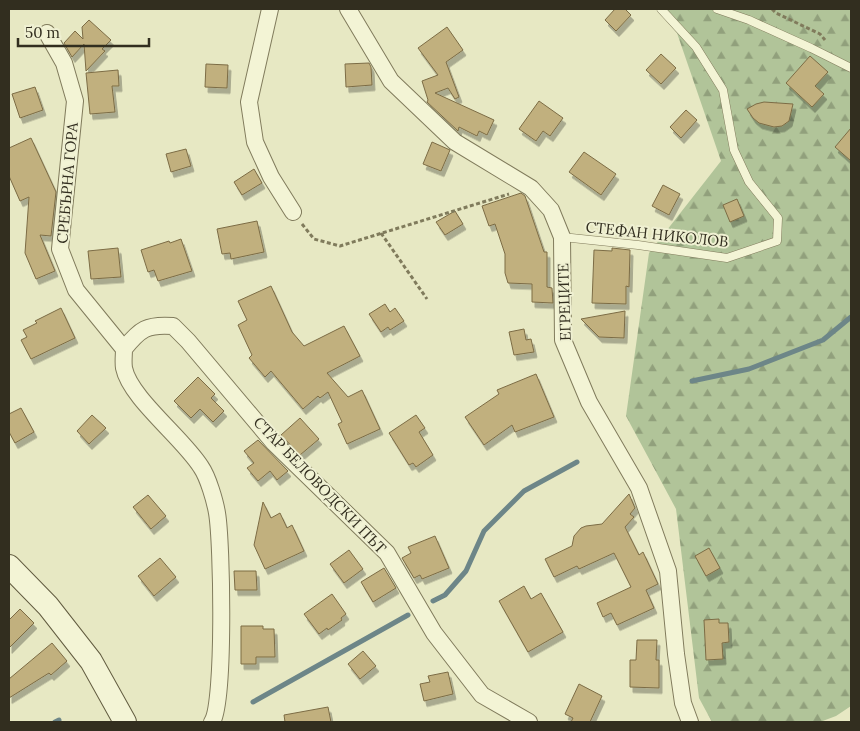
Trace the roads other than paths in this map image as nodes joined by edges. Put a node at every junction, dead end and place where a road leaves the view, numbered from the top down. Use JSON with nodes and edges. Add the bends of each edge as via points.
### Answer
{"nodes":[{"id":1,"x":270,"y":9,"type":"edge"},
{"id":2,"x":348,"y":9,"type":"edge"},
{"id":3,"x":661,"y":9,"type":"edge"},
{"id":4,"x":718,"y":9,"type":"edge"},
{"id":5,"x":46,"y":33,"type":"dead end"},
{"id":6,"x":851,"y":68,"type":"edge"},
{"id":7,"x":293,"y":212,"type":"road end"},
{"id":8,"x":562,"y":237,"type":"junction"},
{"id":9,"x":124,"y":349,"type":"junction"},
{"id":10,"x":9,"y":566,"type":"edge"},
{"id":11,"x":125,"y":722,"type":"edge"},
{"id":12,"x":212,"y":722,"type":"edge"},
{"id":13,"x":529,"y":722,"type":"edge"},
{"id":14,"x":690,"y":722,"type":"edge"}],
"edges":[{"from":1,"to":7,"type":"street","via":[[249,102],[255,142]]},
{"from":2,"to":8,"type":"street","name":"ЕГРЕЦИТЕ","via":[[391,81],[454,142],[531,188],[551,210]]},
{"from":3,"to":8,"type":"lane","name":"СТЕФАН НИКОЛОВ","via":[[696,47],[723,90],[734,150],[749,182],[778,218],[777,241],[727,258]]},
{"from":4,"to":6,"type":"lane"},
{"from":5,"to":9,"type":"street","name":"СРЕБЪРНА ГОРА","via":[[64,63],[75,101],[60,249],[76,290]]},
{"from":8,"to":14,"type":"street","name":"ЕГРЕЦИТЕ","via":[[563,340],[590,402],[639,488],[668,571],[681,694]]},
{"from":9,"to":12,"type":"street","via":[[124,369],[136,393],[202,468],[217,513],[220,690]]},
{"from":9,"to":13,"type":"street","name":"СТАР БЕЛОВОДСКИ ПЪТ","via":[[136,334],[154,325],[173,326],[274,443],[387,552],[434,633],[482,694]]},
{"from":10,"to":11,"type":"street","via":[[48,606],[91,661]]}]}
